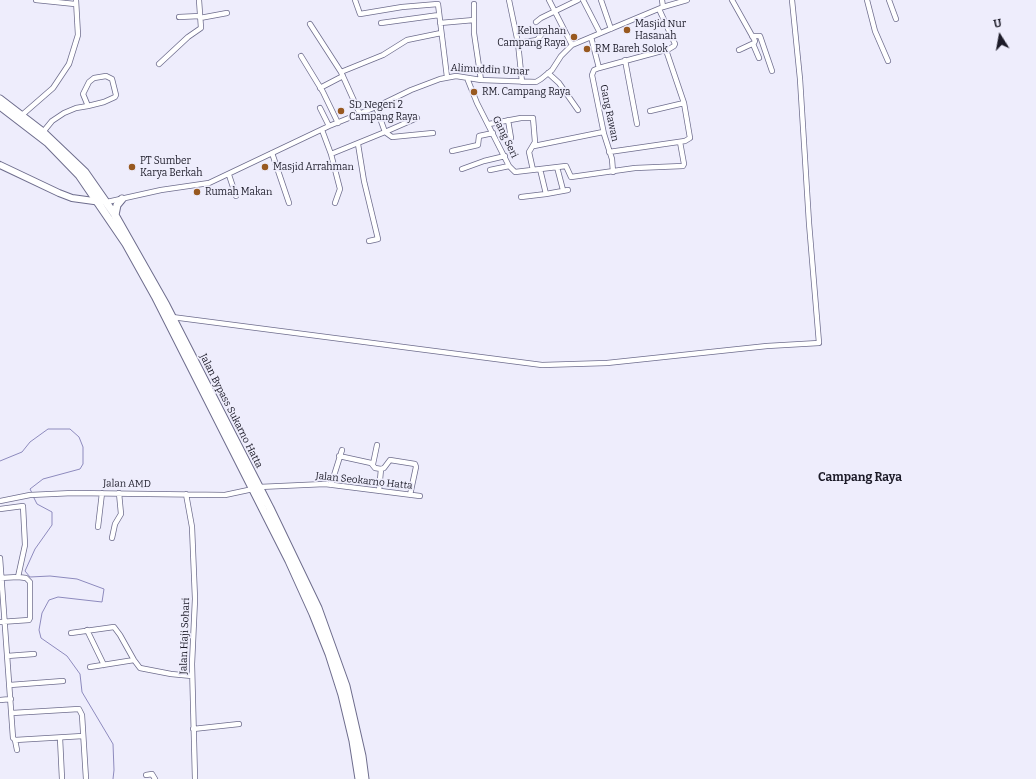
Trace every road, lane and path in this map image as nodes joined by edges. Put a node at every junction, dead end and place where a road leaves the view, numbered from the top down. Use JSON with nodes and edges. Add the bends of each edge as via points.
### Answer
{"nodes":[{"id":1,"x":36,"y":0,"type":"edge"},
{"id":2,"x":199,"y":0,"type":"edge"},
{"id":3,"x":356,"y":0,"type":"edge"},
{"id":4,"x":509,"y":0,"type":"edge"},
{"id":5,"x":549,"y":0,"type":"edge"},
{"id":6,"x":578,"y":0,"type":"edge"},
{"id":7,"x":583,"y":0,"type":"edge"},
{"id":8,"x":601,"y":0,"type":"edge"},
{"id":9,"x":662,"y":0,"type":"edge"},
{"id":10,"x":684,"y":0,"type":"edge"},
{"id":11,"x":732,"y":0,"type":"edge"},
{"id":12,"x":792,"y":0,"type":"edge"},
{"id":13,"x":867,"y":0,"type":"edge"},
{"id":14,"x":889,"y":0,"type":"edge"},
{"id":15,"x":76,"y":2,"type":"edge"},
{"id":16,"x":420,"y":2,"type":"edge"},
{"id":17,"x":474,"y":4,"type":"dead end"},
{"id":18,"x":661,"y":8,"type":"junction"},
{"id":19,"x":555,"y":12,"type":"junction"},
{"id":20,"x":227,"y":13,"type":"dead end"},
{"id":21,"x":439,"y":15,"type":"junction"},
{"id":22,"x":180,"y":17,"type":"dead end"},
{"id":23,"x":200,"y":17,"type":"junction"},
{"id":24,"x":896,"y":18,"type":"dead end"},
{"id":25,"x":474,"y":20,"type":"junction"},
{"id":26,"x":536,"y":22,"type":"dead end"},
{"id":27,"x":381,"y":23,"type":"dead end"},
{"id":28,"x":440,"y":23,"type":"junction"},
{"id":29,"x":310,"y":24,"type":"dead end"},
{"id":30,"x":611,"y":30,"type":"junction"},
{"id":31,"x":544,"y":31,"type":"dead end"},
{"id":32,"x":441,"y":33,"type":"junction"},
{"id":33,"x":600,"y":33,"type":"junction"},
{"id":34,"x":752,"y":36,"type":"junction"},
{"id":35,"x":591,"y":37,"type":"junction"},
{"id":36,"x":518,"y":43,"type":"junction"},
{"id":37,"x":753,"y":44,"type":"junction"},
{"id":38,"x":572,"y":45,"type":"junction"},
{"id":39,"x":666,"y":50,"type":"junction"},
{"id":40,"x":739,"y":50,"type":"dead end"},
{"id":41,"x":301,"y":56,"type":"dead end"},
{"id":42,"x":758,"y":58,"type":"dead end"},
{"id":43,"x":625,"y":60,"type":"junction"},
{"id":44,"x":888,"y":61,"type":"dead end"},
{"id":45,"x":159,"y":64,"type":"dead end"},
{"id":46,"x":598,"y":68,"type":"junction"},
{"id":47,"x":772,"y":71,"type":"dead end"},
{"id":48,"x":548,"y":73,"type":"junction"},
{"id":49,"x":342,"y":74,"type":"junction"},
{"id":50,"x":448,"y":77,"type":"junction"},
{"id":51,"x":467,"y":78,"type":"junction"},
{"id":52,"x":481,"y":80,"type":"junction"},
{"id":53,"x":522,"y":82,"type":"junction"},
{"id":54,"x":320,"y":88,"type":"junction"},
{"id":55,"x":0,"y":99,"type":"edge"},
{"id":56,"x":684,"y":103,"type":"junction"},
{"id":57,"x":0,"y":106,"type":"edge"},
{"id":58,"x":88,"y":106,"type":"junction"},
{"id":59,"x":376,"y":107,"type":"junction"},
{"id":60,"x":320,"y":108,"type":"dead end"},
{"id":61,"x":578,"y":110,"type":"dead end"},
{"id":62,"x":650,"y":111,"type":"dead end"},
{"id":63,"x":360,"y":114,"type":"junction"},
{"id":64,"x":22,"y":115,"type":"junction"},
{"id":65,"x":417,"y":118,"type":"dead end"},
{"id":66,"x":508,"y":120,"type":"junction"},
{"id":67,"x":338,"y":122,"type":"junction"},
{"id":68,"x":489,"y":124,"type":"junction"},
{"id":69,"x":637,"y":124,"type":"dead end"},
{"id":70,"x":329,"y":126,"type":"junction"},
{"id":71,"x":322,"y":130,"type":"junction"},
{"id":72,"x":43,"y":132,"type":"junction"},
{"id":73,"x":386,"y":132,"type":"junction"},
{"id":74,"x":603,"y":132,"type":"junction"},
{"id":75,"x":433,"y":133,"type":"dead end"},
{"id":76,"x":493,"y":133,"type":"junction"},
{"id":77,"x":511,"y":138,"type":"dead end"},
{"id":78,"x":680,"y":142,"type":"junction"},
{"id":79,"x":358,"y":144,"type":"junction"},
{"id":80,"x":534,"y":146,"type":"junction"},
{"id":81,"x":452,"y":151,"type":"dead end"},
{"id":82,"x":610,"y":152,"type":"junction"},
{"id":83,"x":272,"y":153,"type":"junction"},
{"id":84,"x":331,"y":154,"type":"junction"},
{"id":85,"x":505,"y":156,"type":"junction"},
{"id":86,"x":0,"y":165,"type":"edge"},
{"id":87,"x":509,"y":166,"type":"junction"},
{"id":88,"x":557,"y":167,"type":"junction"},
{"id":89,"x":462,"y":169,"type":"dead end"},
{"id":90,"x":540,"y":169,"type":"junction"},
{"id":91,"x":490,"y":170,"type":"dead end"},
{"id":92,"x":533,"y":170,"type":"junction"},
{"id":93,"x":613,"y":172,"type":"junction"},
{"id":94,"x":82,"y":173,"type":"junction"},
{"id":95,"x":229,"y":175,"type":"junction"},
{"id":96,"x":92,"y":188,"type":"junction"},
{"id":97,"x":546,"y":194,"type":"junction"},
{"id":98,"x":236,"y":196,"type":"dead end"},
{"id":99,"x":521,"y":197,"type":"dead end"},
{"id":100,"x":122,"y":199,"type":"junction"},
{"id":101,"x":99,"y":202,"type":"junction"},
{"id":102,"x":107,"y":202,"type":"junction"},
{"id":103,"x":289,"y":203,"type":"dead end"},
{"id":104,"x":335,"y":203,"type":"dead end"},
{"id":105,"x":115,"y":215,"type":"junction"},
{"id":106,"x":369,"y":241,"type":"dead end"},
{"id":107,"x":172,"y":317,"type":"junction"},
{"id":108,"x":227,"y":432,"type":"junction"},
{"id":109,"x":377,"y":445,"type":"dead end"},
{"id":110,"x":342,"y":450,"type":"dead end"},
{"id":111,"x":339,"y":456,"type":"junction"},
{"id":112,"x":373,"y":464,"type":"junction"},
{"id":113,"x":381,"y":469,"type":"junction"},
{"id":114,"x":331,"y":485,"type":"junction"},
{"id":115,"x":256,"y":488,"type":"junction"},
{"id":116,"x":379,"y":491,"type":"junction"},
{"id":117,"x":102,"y":493,"type":"junction"},
{"id":118,"x":119,"y":493,"type":"junction"},
{"id":119,"x":186,"y":494,"type":"junction"},
{"id":120,"x":410,"y":495,"type":"junction"},
{"id":121,"x":420,"y":496,"type":"dead end"},
{"id":122,"x":0,"y":501,"type":"edge"},
{"id":123,"x":0,"y":509,"type":"edge"},
{"id":124,"x":98,"y":527,"type":"dead end"},
{"id":125,"x":112,"y":538,"type":"dead end"},
{"id":126,"x":0,"y":558,"type":"edge"},
{"id":127,"x":18,"y":577,"type":"junction"},
{"id":128,"x":1,"y":578,"type":"edge"},
{"id":129,"x":2,"y":621,"type":"edge"},
{"id":130,"x":2,"y":627,"type":"edge"},
{"id":131,"x":87,"y":630,"type":"junction"},
{"id":132,"x":71,"y":633,"type":"dead end"},
{"id":133,"x":34,"y":654,"type":"dead end"},
{"id":134,"x":7,"y":656,"type":"junction"},
{"id":135,"x":134,"y":660,"type":"junction"},
{"id":136,"x":104,"y":665,"type":"junction"},
{"id":137,"x":90,"y":667,"type":"dead end"},
{"id":138,"x":192,"y":676,"type":"junction"},
{"id":139,"x":63,"y":681,"type":"dead end"},
{"id":140,"x":10,"y":685,"type":"junction"},
{"id":141,"x":10,"y":699,"type":"junction"},
{"id":142,"x":0,"y":700,"type":"edge"},
{"id":143,"x":12,"y":713,"type":"junction"},
{"id":144,"x":239,"y":724,"type":"dead end"},
{"id":145,"x":193,"y":729,"type":"junction"},
{"id":146,"x":83,"y":736,"type":"junction"},
{"id":147,"x":60,"y":738,"type":"junction"},
{"id":148,"x":15,"y":740,"type":"junction"},
{"id":149,"x":17,"y":750,"type":"dead end"},
{"id":150,"x":146,"y":775,"type":"dead end"},
{"id":151,"x":62,"y":779,"type":"edge"},
{"id":152,"x":86,"y":779,"type":"edge"},
{"id":153,"x":155,"y":779,"type":"edge"},
{"id":154,"x":195,"y":779,"type":"edge"},
{"id":155,"x":359,"y":779,"type":"edge"},
{"id":156,"x":365,"y":779,"type":"edge"}],
"edges":[{"from":1,"to":15,"type":"street"},
{"from":2,"to":23,"type":"street"},
{"from":3,"to":16,"type":"street","via":[[360,14]]},
{"from":4,"to":36,"type":"street"},
{"from":5,"to":19,"type":"street"},
{"from":6,"to":19,"type":"street"},
{"from":7,"to":33,"type":"street"},
{"from":8,"to":30,"type":"street"},
{"from":9,"to":18,"type":"street"},
{"from":10,"to":18,"type":"street","name":"Alimuddin Umar"},
{"from":11,"to":34,"type":"street"},
{"from":12,"to":107,"type":"street","via":[[819,343],[607,363],[542,365]]},
{"from":13,"to":44,"type":"street","via":[[875,31]]},
{"from":14,"to":24,"type":"street"},
{"from":15,"to":64,"type":"street","via":[[78,35],[69,64],[53,88]]},
{"from":16,"to":21,"type":"street","via":[[438,4]]},
{"from":17,"to":25,"type":"street"},
{"from":18,"to":30,"type":"street","name":"Alimuddin Umar"},
{"from":18,"to":39,"type":"street","via":[[675,44]]},
{"from":19,"to":26,"type":"street"},
{"from":19,"to":38,"type":"street"},
{"from":20,"to":23,"type":"street"},
{"from":21,"to":27,"type":"street"},
{"from":21,"to":28,"type":"street"},
{"from":22,"to":23,"type":"street"},
{"from":23,"to":45,"type":"street","via":[[200,28]]},
{"from":25,"to":28,"type":"street"},
{"from":25,"to":52,"type":"street"},
{"from":28,"to":32,"type":"street"},
{"from":29,"to":49,"type":"street"},
{"from":30,"to":33,"type":"street","name":"Alimuddin Umar"},
{"from":31,"to":36,"type":"street","via":[[537,40]]},
{"from":32,"to":49,"type":"street","via":[[407,40],[383,55]]},
{"from":32,"to":50,"type":"street"},
{"from":33,"to":35,"type":"street","name":"Alimuddin Umar"},
{"from":34,"to":37,"type":"street"},
{"from":34,"to":47,"type":"street","via":[[760,36]]},
{"from":35,"to":38,"type":"street","name":"Alimuddin Umar"},
{"from":35,"to":46,"type":"street","name":"Gang Rawan"},
{"from":36,"to":53,"type":"street"},
{"from":37,"to":40,"type":"street"},
{"from":37,"to":42,"type":"street"},
{"from":38,"to":48,"type":"street","name":"Alimuddin Umar"},
{"from":39,"to":43,"type":"street"},
{"from":39,"to":56,"type":"street"},
{"from":41,"to":54,"type":"street"},
{"from":43,"to":46,"type":"street"},
{"from":43,"to":69,"type":"street"},
{"from":46,"to":74,"type":"street","name":"Gang Rawan","via":[[592,74]]},
{"from":48,"to":53,"type":"street","name":"Alimuddin Umar","via":[[536,82]]},
{"from":48,"to":61,"type":"street","via":[[559,83]]},
{"from":49,"to":54,"type":"street"},
{"from":49,"to":63,"type":"street"},
{"from":50,"to":51,"type":"street","name":"Alimuddin Umar"},
{"from":50,"to":59,"type":"street","name":"Alimuddin Umar","via":[[420,86]]},
{"from":51,"to":52,"type":"street","name":"Alimuddin Umar"},
{"from":51,"to":68,"type":"street","name":"Gang Seri"},
{"from":52,"to":53,"type":"street","name":"Alimuddin Umar"},
{"from":54,"to":67,"type":"street"},
{"from":55,"to":64,"type":"highway","name":"Jalan Bypass Sukarno Hatta"},
{"from":56,"to":62,"type":"street"},
{"from":56,"to":78,"type":"street","via":[[690,137],[687,141]]},
{"from":57,"to":94,"type":"highway","name":"Jalan Bypass Sukarno Hatta"},
{"from":58,"to":58,"type":"street","via":[[83,94],[89,82],[94,78],[106,76],[112,79],[115,97]]},
{"from":58,"to":72,"type":"street","via":[[58,116]]},
{"from":59,"to":63,"type":"street","name":"Alimuddin Umar"},
{"from":59,"to":73,"type":"street"},
{"from":60,"to":70,"type":"street"},
{"from":63,"to":67,"type":"street","name":"Alimuddin Umar"},
{"from":64,"to":72,"type":"highway","name":"Jalan Bypass Sukarno Hatta"},
{"from":65,"to":73,"type":"street"},
{"from":66,"to":68,"type":"street"},
{"from":66,"to":77,"type":"street"},
{"from":66,"to":80,"type":"street","via":[[533,118]]},
{"from":67,"to":70,"type":"street","name":"Alimuddin Umar"},
{"from":68,"to":76,"type":"street","name":"Gang Seri"},
{"from":70,"to":71,"type":"street","name":"Alimuddin Umar"},
{"from":71,"to":83,"type":"street","name":"Alimuddin Umar"},
{"from":71,"to":84,"type":"street"},
{"from":72,"to":94,"type":"highway","name":"Jalan Bypass Sukarno Hatta"},
{"from":73,"to":75,"type":"street","via":[[395,137]]},
{"from":73,"to":79,"type":"street"},
{"from":74,"to":80,"type":"street"},
{"from":74,"to":82,"type":"street","name":"Gang Rawan"},
{"from":76,"to":81,"type":"street","via":[[480,136],[478,145]]},
{"from":76,"to":85,"type":"street","name":"Gang Seri"},
{"from":78,"to":82,"type":"street"},
{"from":78,"to":93,"type":"street","via":[[683,166]]},
{"from":79,"to":84,"type":"street"},
{"from":79,"to":106,"type":"street","via":[[378,239]]},
{"from":80,"to":92,"type":"street","via":[[529,152]]},
{"from":82,"to":93,"type":"street","name":"Gang Rawan"},
{"from":83,"to":95,"type":"street","name":"Alimuddin Umar"},
{"from":83,"to":103,"type":"street"},
{"from":84,"to":104,"type":"street","via":[[340,189]]},
{"from":85,"to":87,"type":"street","name":"Gang Seri"},
{"from":85,"to":89,"type":"street"},
{"from":86,"to":101,"type":"main road","name":"Alimuddin Umar","via":[[72,198]]},
{"from":87,"to":91,"type":"street"},
{"from":87,"to":92,"type":"street","name":"Gang Seri","via":[[515,172]]},
{"from":88,"to":90,"type":"street","name":"Gang Seri"},
{"from":88,"to":93,"type":"street","via":[[567,167],[571,177]]},
{"from":88,"to":97,"type":"street","via":[[566,190]]},
{"from":90,"to":92,"type":"street","name":"Gang Seri"},
{"from":90,"to":97,"type":"street"},
{"from":94,"to":96,"type":"highway","name":"Jalan Bypass Sukarno Hatta"},
{"from":95,"to":98,"type":"street"},
{"from":95,"to":100,"type":"street","name":"Alimuddin Umar","via":[[204,184]]},
{"from":96,"to":101,"type":"highway","name":"Jalan Bypass Sukarno Hatta"},
{"from":96,"to":102,"type":"highway","name":"Jalan Bypass Sukarno Hatta"},
{"from":97,"to":99,"type":"street"},
{"from":100,"to":102,"type":"street","name":"Alimuddin Umar"},
{"from":100,"to":105,"type":"highway","via":[[117,205]]},
{"from":101,"to":102,"type":"main road","name":"Alimuddin Umar"},
{"from":101,"to":108,"type":"highway","name":"Jalan Bypass Sukarno Hatta","via":[[155,296]]},
{"from":102,"to":105,"type":"highway","name":"Jalan Bypass Sukarno Hatta"},
{"from":105,"to":107,"type":"highway","name":"Jalan Bypass Sukarno Hatta"},
{"from":107,"to":108,"type":"highway","name":"Jalan Bypass Sukarno Hatta"},
{"from":108,"to":115,"type":"highway","name":"Jalan Bypass Sukarno Hatta"},
{"from":109,"to":112,"type":"street"},
{"from":110,"to":111,"type":"street"},
{"from":111,"to":112,"type":"street"},
{"from":111,"to":114,"type":"street"},
{"from":112,"to":113,"type":"street","via":[[375,468]]},
{"from":113,"to":116,"type":"street"},
{"from":113,"to":120,"type":"street","via":[[390,460],[415,464]]},
{"from":114,"to":115,"type":"street","name":"Jalan Seokarno Hatta"},
{"from":114,"to":116,"type":"street","name":"Jalan Seokarno Hatta"},
{"from":115,"to":119,"type":"street","name":"Jalan AMD","via":[[225,495]]},
{"from":115,"to":155,"type":"highway","name":"Jalan Bypass Sukarno Hatta","via":[[329,654],[342,695]]},
{"from":115,"to":156,"type":"highway","name":"Jalan Bypass Sukarno Hatta","via":[[296,559],[334,649],[349,699]]},
{"from":116,"to":120,"type":"street","name":"Jalan Seokarno Hatta"},
{"from":117,"to":118,"type":"street","name":"Jalan AMD"},
{"from":117,"to":122,"type":"street","name":"Jalan AMD","via":[[37,495]]},
{"from":117,"to":124,"type":"street"},
{"from":118,"to":119,"type":"street","name":"Jalan AMD"},
{"from":118,"to":125,"type":"street","via":[[120,516]]},
{"from":119,"to":138,"type":"street","name":"Jalan Haji Sohari","via":[[192,527],[195,599]]},
{"from":120,"to":121,"type":"street","name":"Jalan Seokarno Hatta"},
{"from":123,"to":127,"type":"street","via":[[21,505],[23,507],[25,545]]},
{"from":126,"to":128,"type":"street"},
{"from":127,"to":128,"type":"street"},
{"from":127,"to":129,"type":"street","via":[[26,578],[30,582],[30,618]]},
{"from":128,"to":129,"type":"street"},
{"from":129,"to":130,"type":"street"},
{"from":130,"to":134,"type":"street"},
{"from":131,"to":132,"type":"street"},
{"from":131,"to":135,"type":"street","via":[[114,627]]},
{"from":131,"to":136,"type":"street"},
{"from":133,"to":134,"type":"street"},
{"from":134,"to":140,"type":"street"},
{"from":135,"to":136,"type":"street"},
{"from":135,"to":138,"type":"street","via":[[140,668]]},
{"from":136,"to":137,"type":"street"},
{"from":138,"to":145,"type":"street","name":"Jalan Haji Sohari"},
{"from":139,"to":140,"type":"street"},
{"from":140,"to":141,"type":"street"},
{"from":141,"to":142,"type":"street"},
{"from":141,"to":143,"type":"street"},
{"from":143,"to":146,"type":"street","via":[[77,709],[82,715]]},
{"from":143,"to":148,"type":"street"},
{"from":144,"to":145,"type":"street"},
{"from":145,"to":154,"type":"street","name":"Jalan Haji Sohari"},
{"from":146,"to":147,"type":"street"},
{"from":146,"to":152,"type":"street"},
{"from":147,"to":148,"type":"street"},
{"from":147,"to":151,"type":"street"},
{"from":148,"to":149,"type":"street"},
{"from":150,"to":153,"type":"street","via":[[152,774]]}]}
